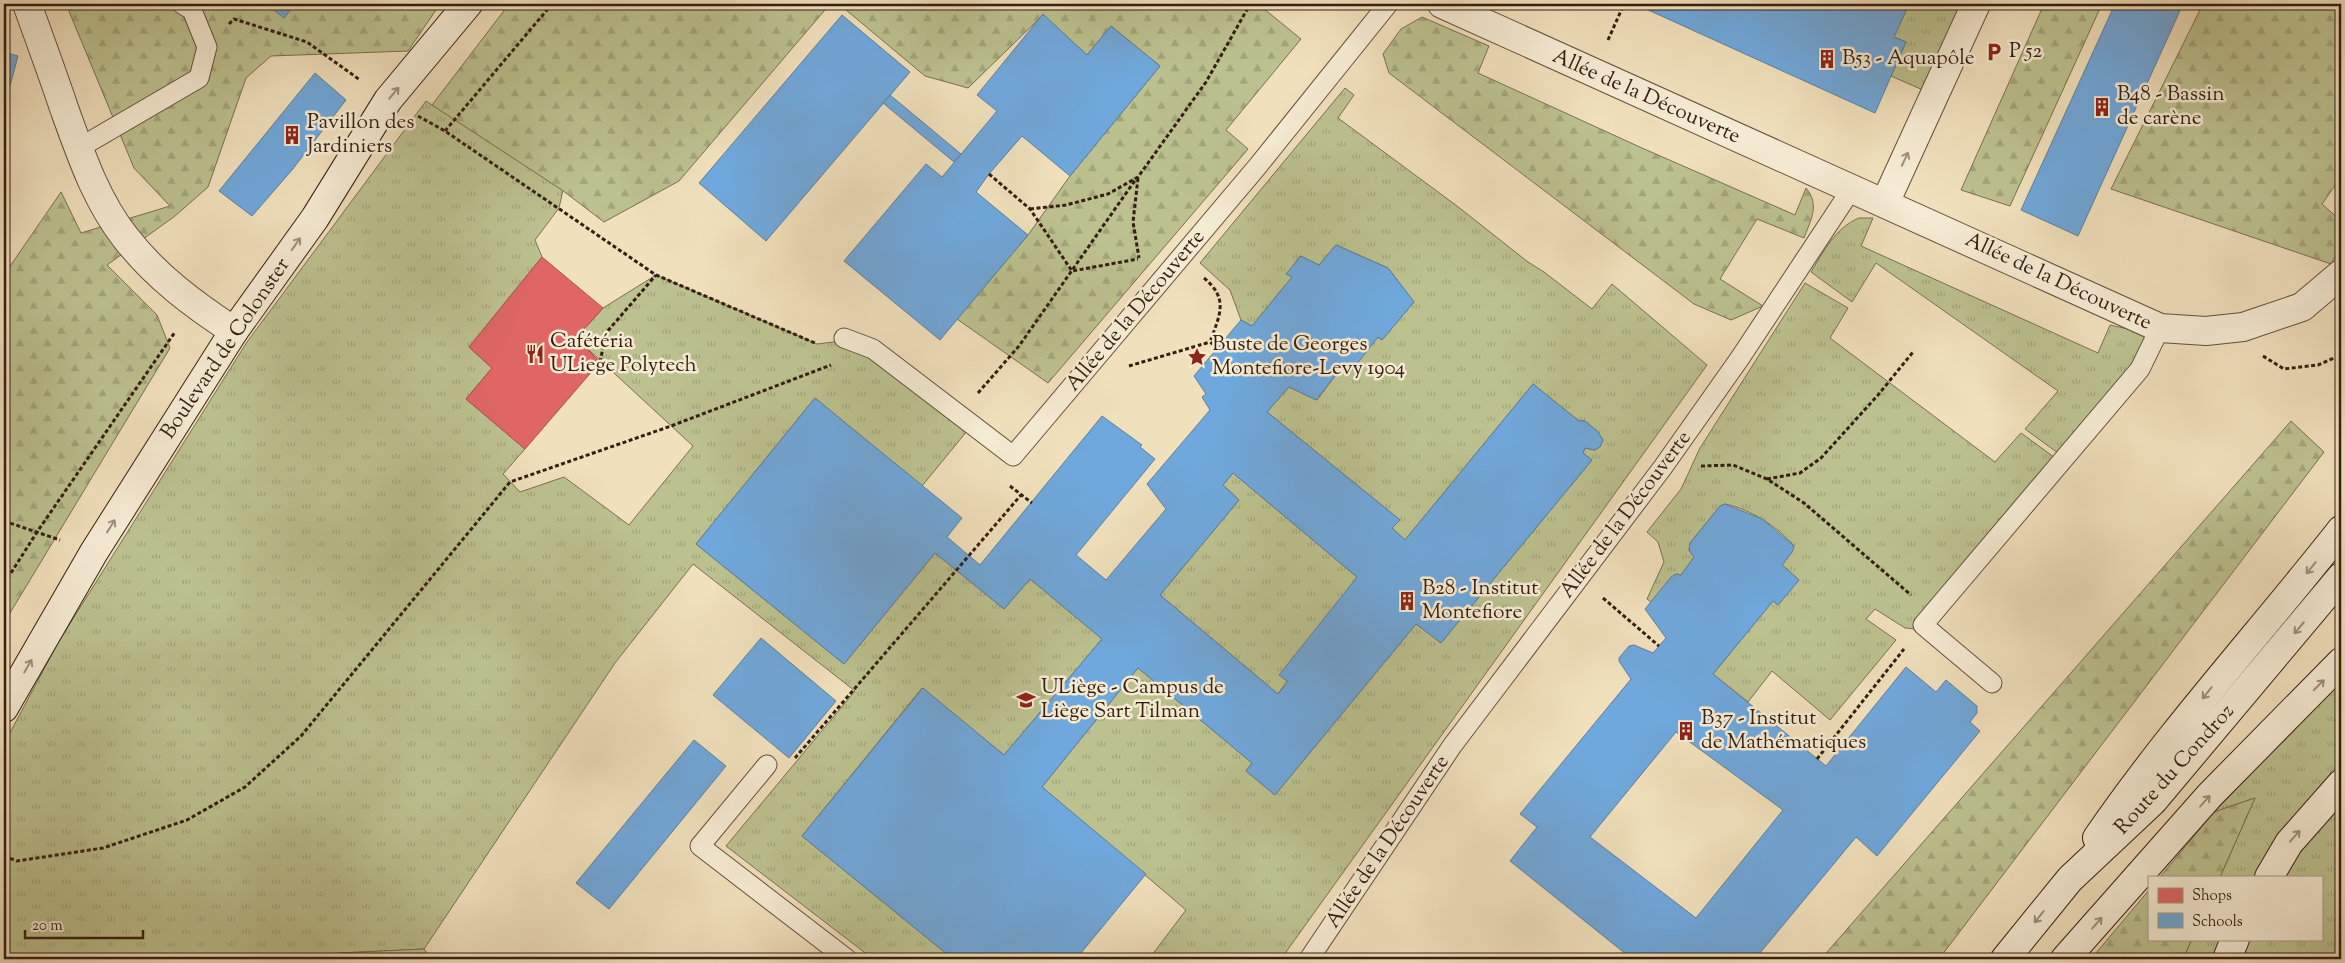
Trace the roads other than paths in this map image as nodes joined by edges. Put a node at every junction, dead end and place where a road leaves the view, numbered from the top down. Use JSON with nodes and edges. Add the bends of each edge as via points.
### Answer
{"nodes":[{"id":1,"x":27,"y":4,"type":"edge"},
{"id":2,"x":182,"y":4,"type":"edge"},
{"id":3,"x":468,"y":4,"type":"edge"},
{"id":4,"x":1388,"y":4,"type":"edge"},
{"id":5,"x":1442,"y":4,"type":"edge"},
{"id":6,"x":1976,"y":4,"type":"edge"},
{"id":7,"x":79,"y":148,"type":"junction"},
{"id":8,"x":1851,"y":190,"type":"junction"},
{"id":9,"x":1885,"y":203,"type":"junction"},
{"id":10,"x":2341,"y":274,"type":"edge"},
{"id":11,"x":2160,"y":328,"type":"junction"},
{"id":12,"x":234,"y":331,"type":"junction"},
{"id":13,"x":844,"y":338,"type":"road end"},
{"id":14,"x":2341,"y":530,"type":"edge"},
{"id":15,"x":2341,"y":577,"type":"edge"},
{"id":16,"x":2341,"y":662,"type":"edge"},
{"id":17,"x":1992,"y":682,"type":"dead end"},
{"id":18,"x":4,"y":708,"type":"edge"},
{"id":19,"x":767,"y":765,"type":"road end"},
{"id":20,"x":2341,"y":784,"type":"edge"},
{"id":21,"x":2270,"y":876,"type":"edge"},
{"id":22,"x":2070,"y":879,"type":"junction"},
{"id":23,"x":2235,"y":940,"type":"edge"},
{"id":24,"x":847,"y":959,"type":"edge"},
{"id":25,"x":1309,"y":959,"type":"edge"},
{"id":26,"x":2006,"y":959,"type":"edge"},
{"id":27,"x":2065,"y":959,"type":"edge"},
{"id":28,"x":2226,"y":959,"type":"edge"}],
"edges":[{"from":1,"to":7,"type":"main road"},
{"from":2,"to":7,"type":"lane","via":[[192,10],[207,47],[199,78]]},
{"from":12,"to":3,"type":"main road","name":"Boulevard de Colonster","one_way":true,"via":[[315,218],[388,100]]},
{"from":4,"to":13,"type":"lane","name":"Allée de la Découverte","via":[[1013,456],[873,349]]},
{"from":5,"to":8,"type":"main road","name":"Allée de la Découverte"},
{"from":9,"to":6,"type":"main road","one_way":true},
{"from":7,"to":12,"type":"main road","via":[[94,187],[126,238],[194,305]]},
{"from":8,"to":9,"type":"main road","name":"Allée de la Découverte"},
{"from":8,"to":25,"type":"lane","name":"Allée de la Découverte","via":[[1740,358],[1663,467],[1452,746]]},
{"from":9,"to":11,"type":"main road","name":"Allée de la Découverte"},
{"from":10,"to":11,"type":"main road","name":"Allée de la Découverte","via":[[2302,307],[2243,327],[2206,331]]},
{"from":11,"to":17,"type":"lane","via":[[2140,369],[1928,620]]},
{"from":18,"to":12,"type":"main road","name":"Boulevard de Colonster","one_way":true,"via":[[94,552]]},
{"from":14,"to":22,"type":"main road","one_way":true,"via":[[2126,795]]},
{"from":15,"to":22,"type":"main road","name":"Route du Condroz","one_way":true,"via":[[2153,801]]},
{"from":27,"to":16,"type":"main road","name":"Route du Condroz","one_way":true,"via":[[2210,795]]},
{"from":19,"to":24,"type":"lane","via":[[700,846]]},
{"from":21,"to":20,"type":"main road","one_way":true,"via":[[2289,843]]},
{"from":22,"to":26,"type":"main road","name":"Route du Condroz","one_way":true},
{"from":23,"to":28,"type":"main road"}]}
